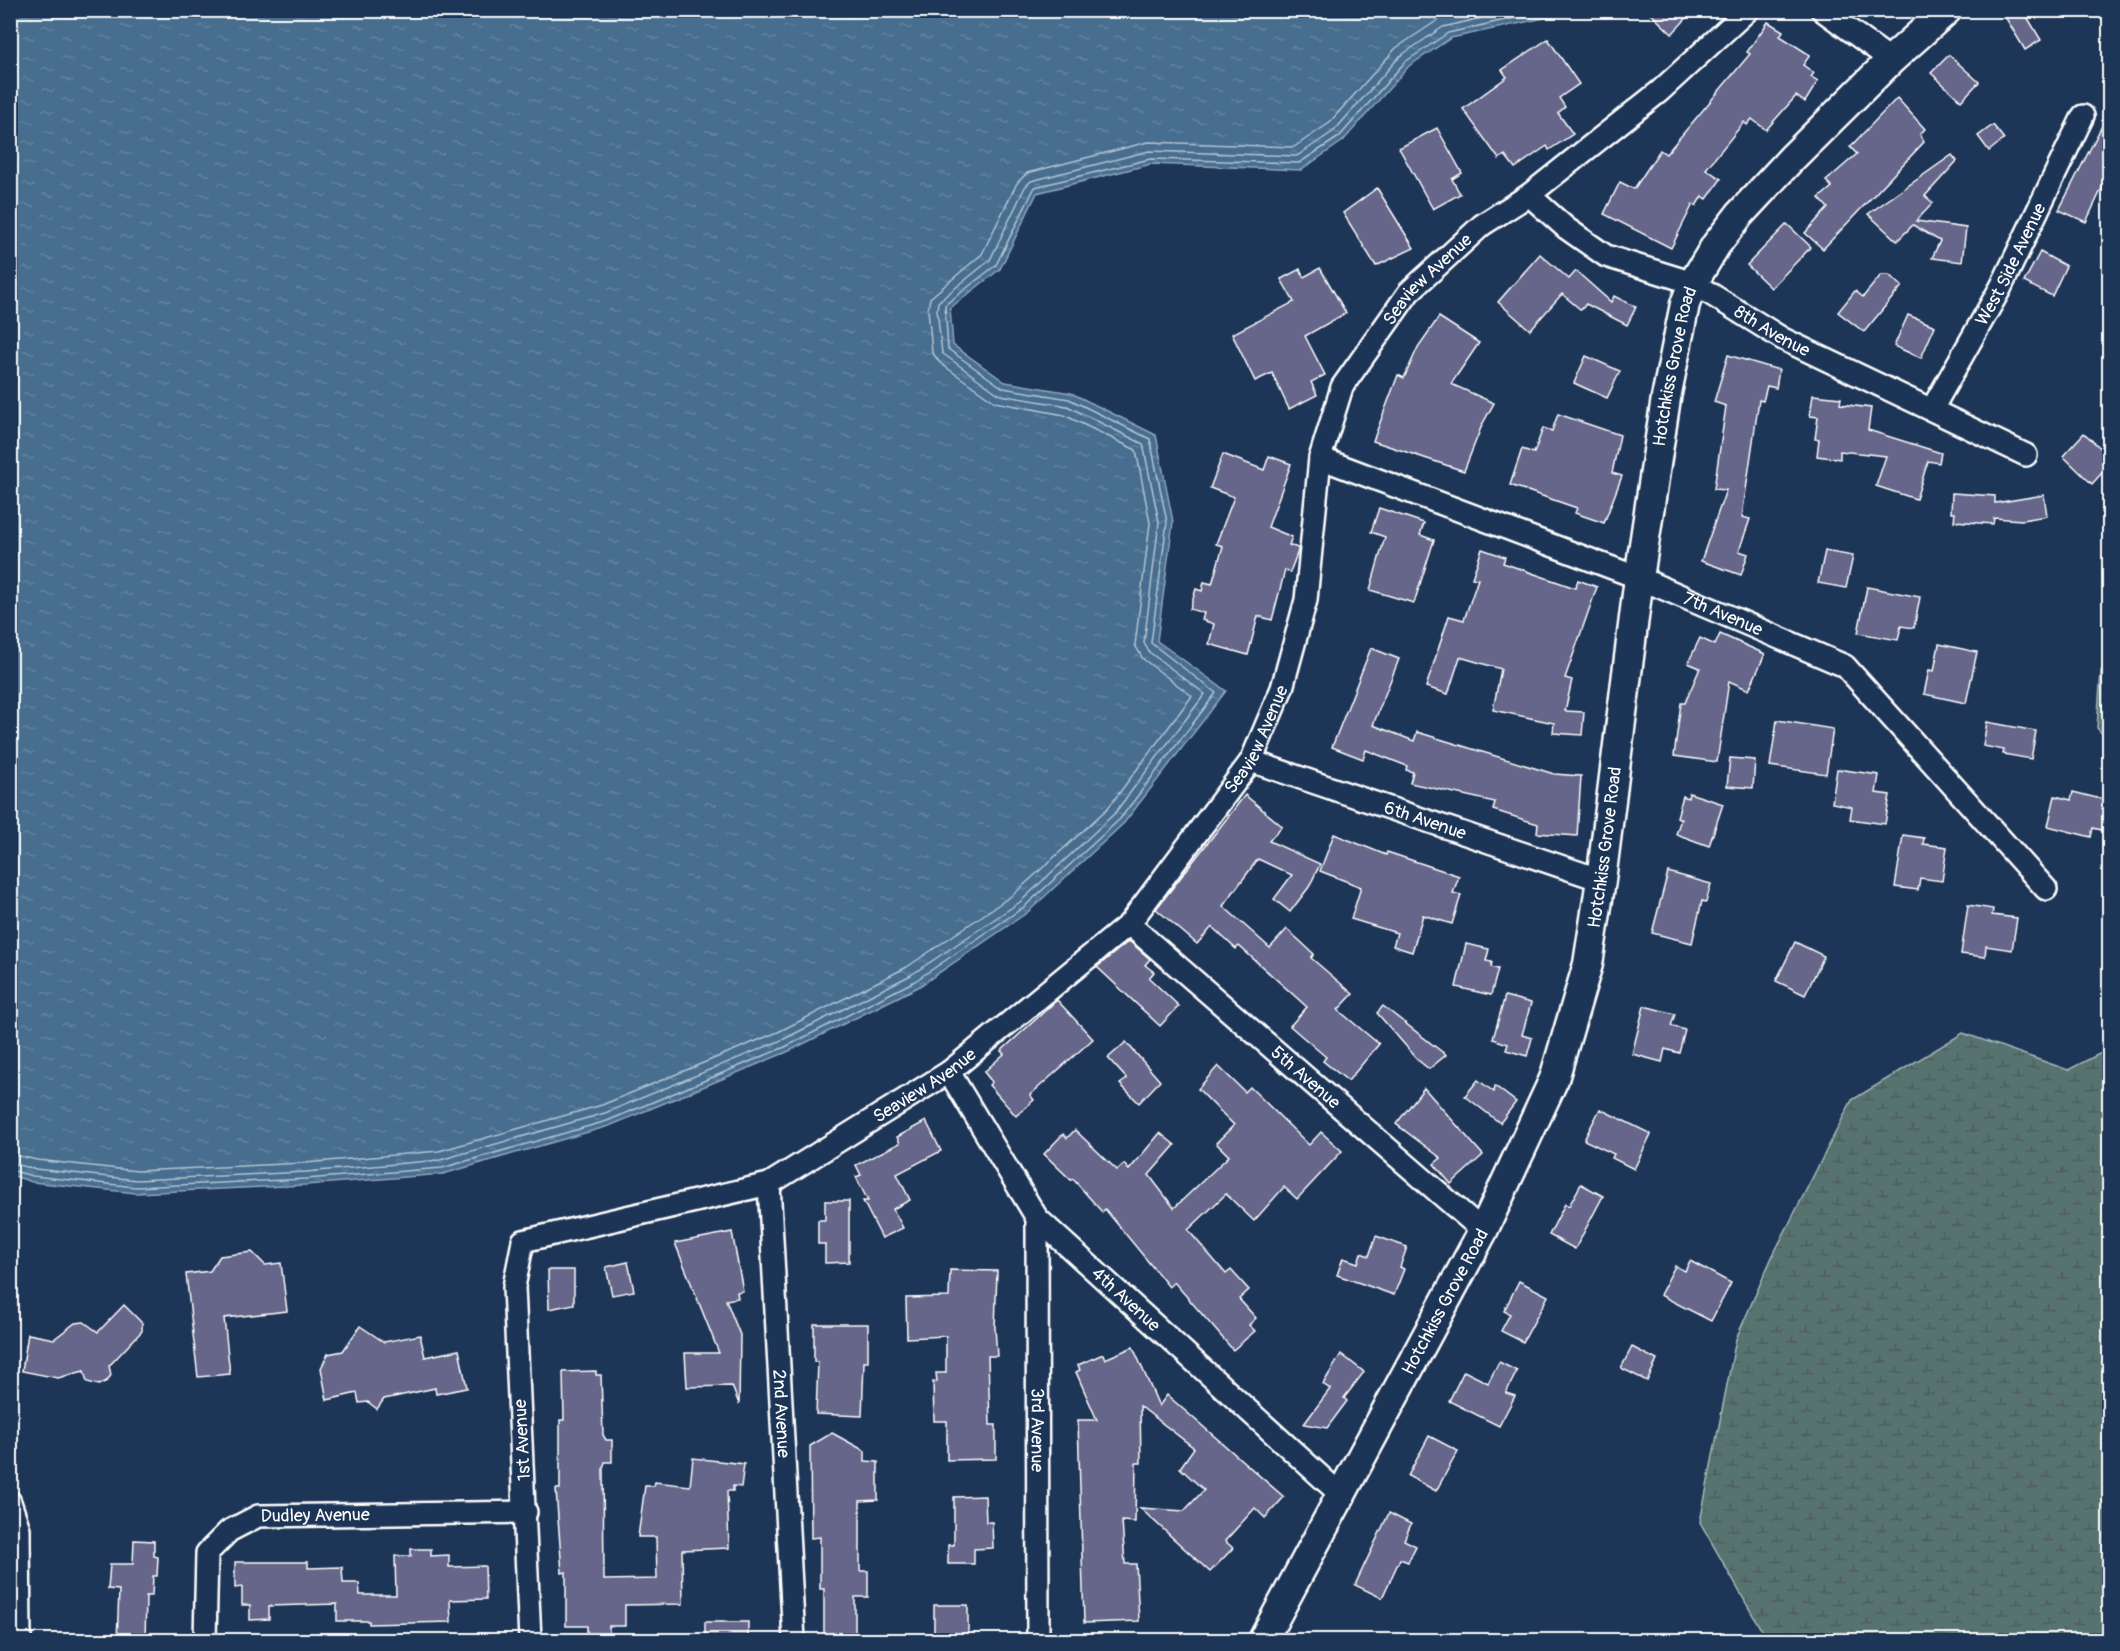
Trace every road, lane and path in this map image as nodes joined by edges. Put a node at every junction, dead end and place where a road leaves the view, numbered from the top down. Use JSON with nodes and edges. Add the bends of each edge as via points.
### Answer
{"nodes":[{"id":1,"x":1748,"y":10,"type":"edge"},
{"id":2,"x":1822,"y":10,"type":"edge"},
{"id":3,"x":1947,"y":10,"type":"edge"},
{"id":4,"x":1892,"y":60,"type":"junction"},
{"id":5,"x":2083,"y":116,"type":"dead end"},
{"id":6,"x":1529,"y":195,"type":"junction"},
{"id":7,"x":1693,"y":284,"type":"junction"},
{"id":8,"x":1932,"y":410,"type":"junction"},
{"id":9,"x":2026,"y":455,"type":"dead end"},
{"id":10,"x":1320,"y":458,"type":"junction"},
{"id":11,"x":1639,"y":578,"type":"junction"},
{"id":12,"x":1251,"y":761,"type":"junction"},
{"id":13,"x":1601,"y":880,"type":"junction"},
{"id":14,"x":2046,"y":889,"type":"dead end"},
{"id":15,"x":1130,"y":924,"type":"junction"},
{"id":16,"x":949,"y":1072,"type":"junction"},
{"id":17,"x":769,"y":1184,"type":"junction"},
{"id":18,"x":1037,"y":1218,"type":"junction"},
{"id":19,"x":1483,"y":1231,"type":"junction"},
{"id":20,"x":523,"y":1241,"type":"joint"},
{"id":21,"x":1341,"y":1495,"type":"junction"},
{"id":22,"x":10,"y":1502,"type":"edge"},
{"id":23,"x":526,"y":1512,"type":"junction"},
{"id":24,"x":20,"y":1641,"type":"edge"},
{"id":25,"x":205,"y":1641,"type":"edge"},
{"id":26,"x":530,"y":1641,"type":"edge"},
{"id":27,"x":794,"y":1641,"type":"edge"},
{"id":28,"x":1038,"y":1641,"type":"edge"},
{"id":29,"x":1263,"y":1641,"type":"edge"}],
"edges":[{"from":1,"to":6,"type":"street","name":"Seaview Avenue","via":[[1660,91]]},
{"from":2,"to":4,"type":"street"},
{"from":3,"to":4,"type":"main road","name":"Hotchkiss Grove Road"},
{"from":4,"to":7,"type":"main road","name":"Hotchkiss Grove Road","via":[[1740,214]]},
{"from":5,"to":8,"type":"street","name":"West Side Avenue","via":[[2001,288]]},
{"from":6,"to":7,"type":"street","name":"8th Avenue","via":[[1566,228],[1606,255]]},
{"from":6,"to":10,"type":"street","name":"Seaview Avenue","via":[[1482,225],[1409,292],[1342,387]]},
{"from":7,"to":8,"type":"street","name":"8th Avenue","via":[[1783,339]]},
{"from":7,"to":11,"type":"main road","name":"Hotchkiss Grove Road","via":[[1685,304],[1666,398]]},
{"from":8,"to":9,"type":"street","name":"8th Avenue"},
{"from":10,"to":11,"type":"street","name":"7th Avenue"},
{"from":10,"to":12,"type":"street","name":"Seaview Avenue","via":[[1306,600],[1282,688]]},
{"from":11,"to":13,"type":"main road","name":"Hotchkiss Grove Road"},
{"from":11,"to":14,"type":"street","name":"7th Avenue","via":[[1845,666]]},
{"from":12,"to":13,"type":"street","name":"6th Avenue"},
{"from":12,"to":15,"type":"street","name":"Seaview Avenue"},
{"from":13,"to":19,"type":"main road","name":"Hotchkiss Grove Road","via":[[1588,964],[1554,1080]]},
{"from":15,"to":16,"type":"street","name":"Seaview Avenue"},
{"from":15,"to":19,"type":"street","name":"5th Avenue"},
{"from":16,"to":17,"type":"street","name":"Seaview Avenue"},
{"from":16,"to":18,"type":"street","name":"4th Avenue"},
{"from":17,"to":20,"type":"street","name":"Seaview Avenue"},
{"from":17,"to":27,"type":"street","name":"2nd Avenue"},
{"from":18,"to":21,"type":"street","name":"4th Avenue"},
{"from":18,"to":28,"type":"street","name":"3rd Avenue"},
{"from":19,"to":21,"type":"main road","name":"Hotchkiss Grove Road"},
{"from":20,"to":23,"type":"street","name":"1st Avenue","via":[[514,1287]]},
{"from":21,"to":29,"type":"main road","name":"Hotchkiss Grove Road"},
{"from":22,"to":24,"type":"street","via":[[20,1529]]},
{"from":23,"to":25,"type":"street","name":"Dudley Avenue","via":[[258,1516],[229,1531],[207,1553]]},
{"from":23,"to":26,"type":"street","name":"1st Avenue"}]}
